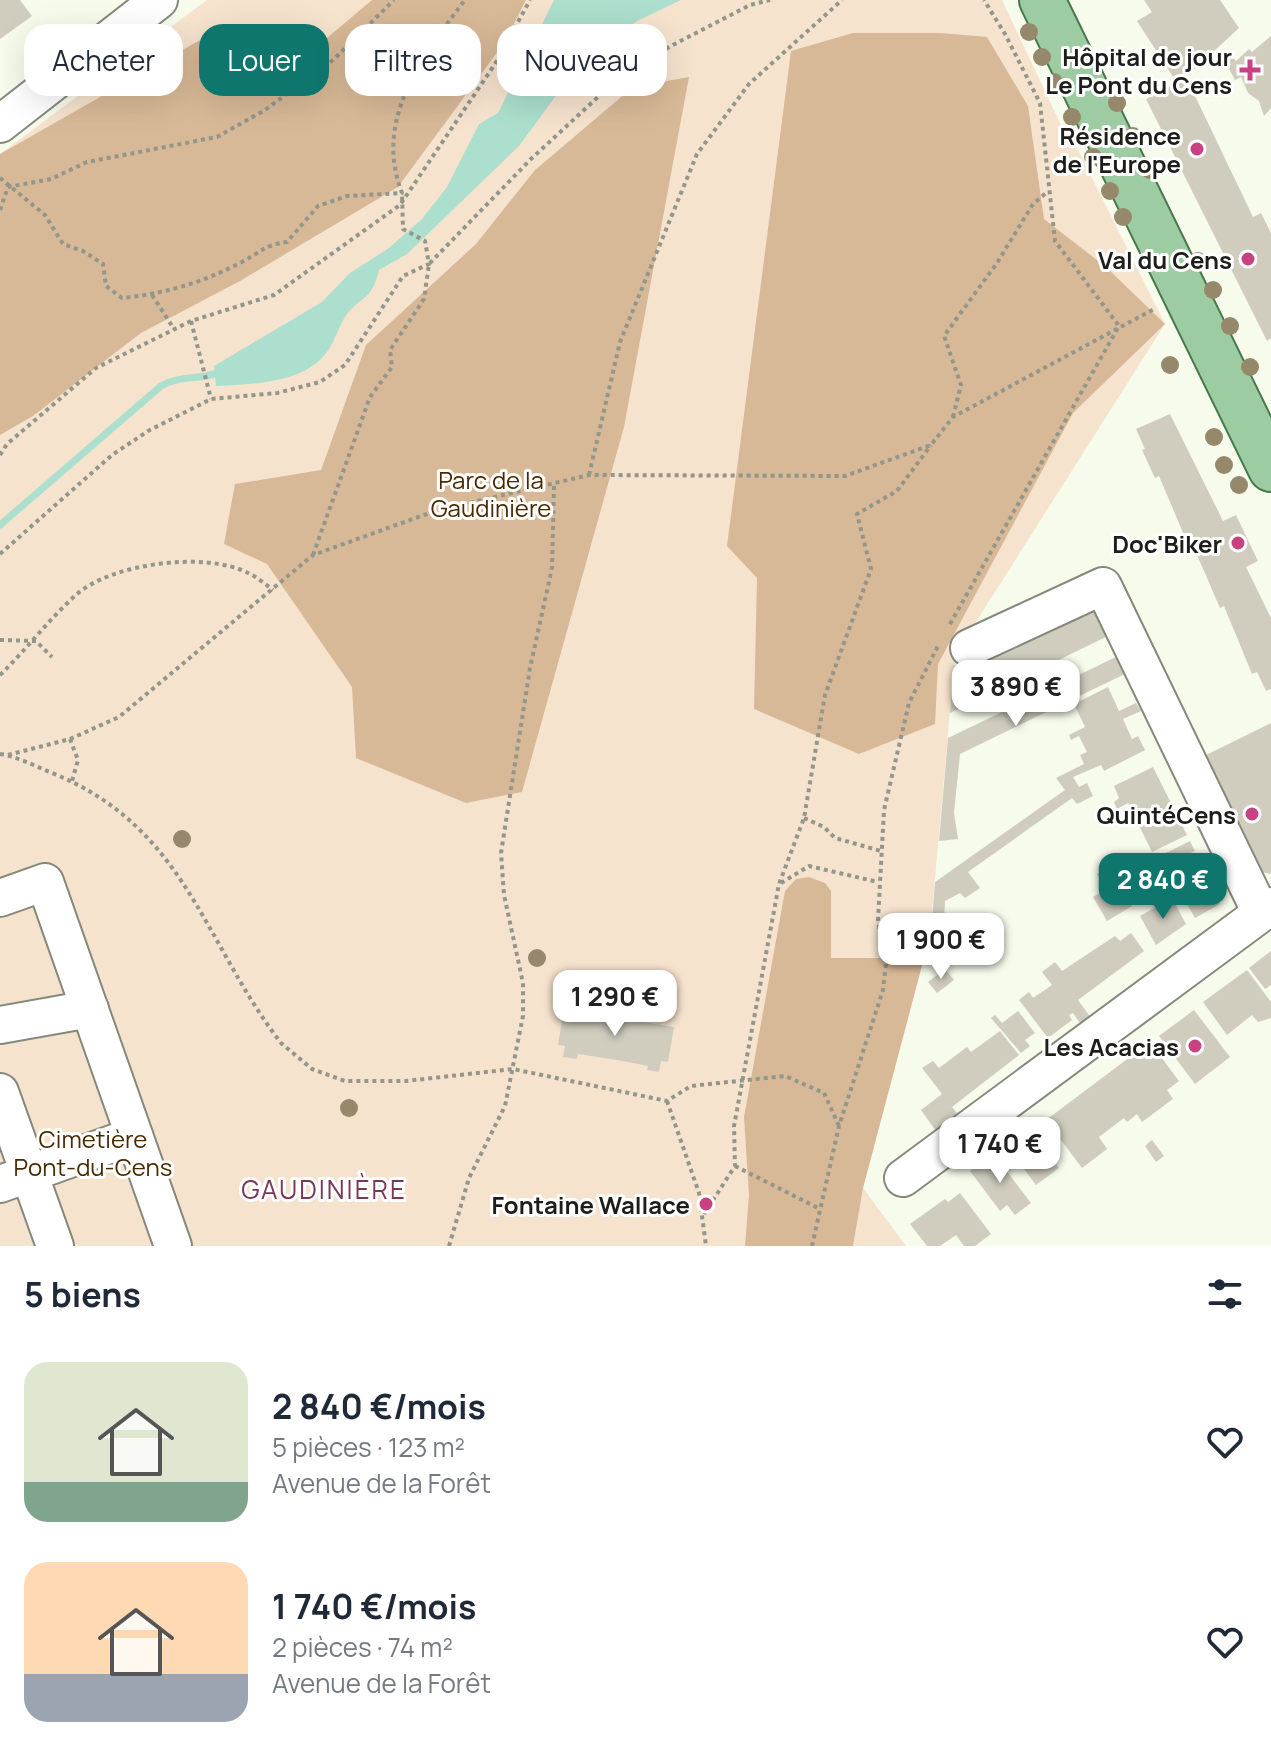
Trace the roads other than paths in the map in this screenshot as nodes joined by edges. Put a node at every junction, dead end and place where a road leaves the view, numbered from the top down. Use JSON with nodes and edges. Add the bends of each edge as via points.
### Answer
{"nodes":[{"id":1,"x":159,"y":0,"type":"edge"},
{"id":2,"x":1042,"y":0,"type":"edge"},
{"id":3,"x":0,"y":124,"type":"edge"},
{"id":4,"x":1271,"y":469,"type":"edge"},
{"id":5,"x":969,"y":648,"type":"dead end"},
{"id":6,"x":0,"y":898,"type":"edge"},
{"id":7,"x":1266,"y":909,"type":"edge"},
{"id":8,"x":90,"y":1009,"type":"junction"},
{"id":9,"x":0,"y":1025,"type":"edge"},
{"id":10,"x":0,"y":1092,"type":"edge"},
{"id":11,"x":134,"y":1136,"type":"junction"},
{"id":12,"x":15,"y":1178,"type":"edge"},
{"id":13,"x":903,"y":1178,"type":"dead end"},
{"id":14,"x":55,"y":1246,"type":"edge"},
{"id":15,"x":173,"y":1246,"type":"edge"}],
"edges":[{"from":1,"to":3,"type":"street"},
{"from":2,"to":4,"type":"main road"},
{"from":5,"to":7,"type":"street","via":[[1103,586]]},
{"from":6,"to":8,"type":"street","via":[[45,882]]},
{"from":7,"to":13,"type":"street"},
{"from":8,"to":9,"type":"street"},
{"from":8,"to":11,"type":"street"},
{"from":10,"to":12,"type":"street"},
{"from":11,"to":12,"type":"street"},
{"from":11,"to":15,"type":"street"},
{"from":12,"to":14,"type":"street"}]}
